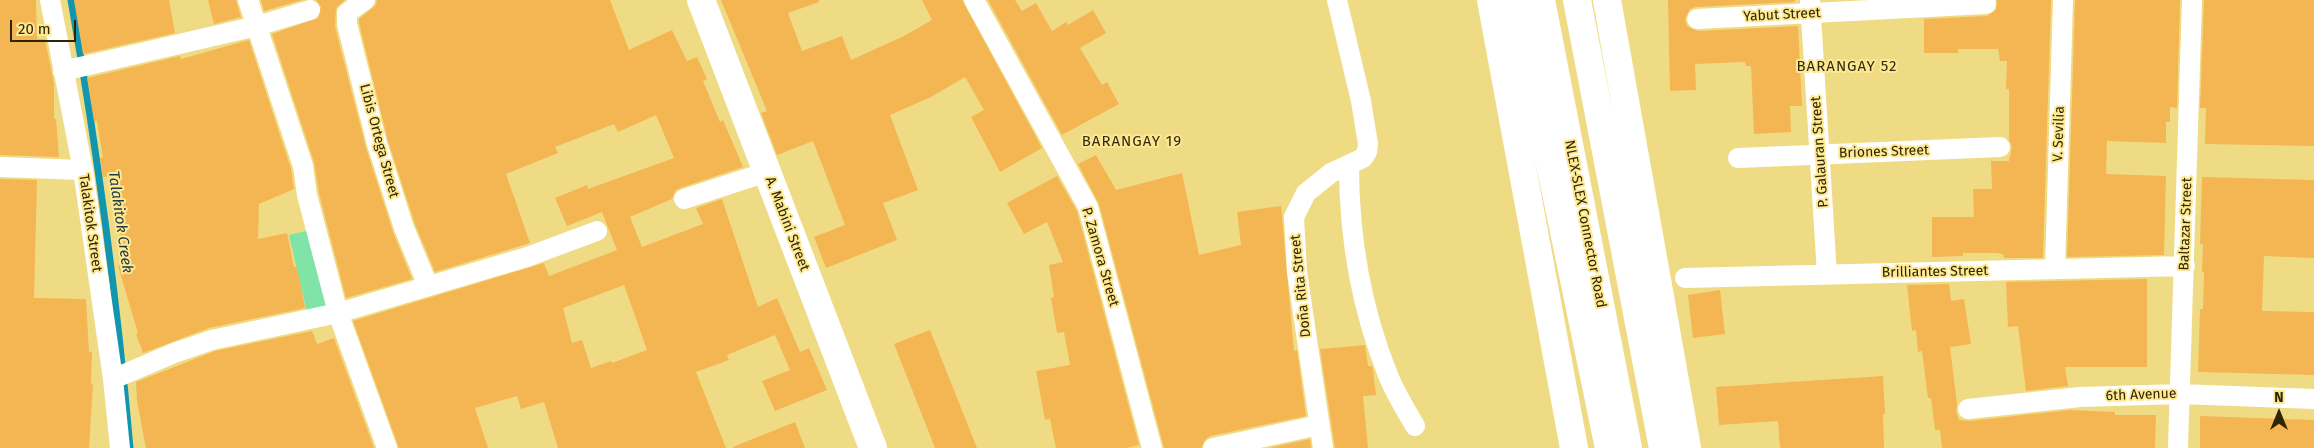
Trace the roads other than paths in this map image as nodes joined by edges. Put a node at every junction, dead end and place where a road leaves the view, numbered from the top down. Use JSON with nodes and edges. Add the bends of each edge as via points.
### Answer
{"nodes":[{"id":1,"x":50,"y":0,"type":"edge"},
{"id":2,"x":248,"y":0,"type":"edge"},
{"id":3,"x":365,"y":0,"type":"edge"},
{"id":4,"x":701,"y":0,"type":"edge"},
{"id":5,"x":974,"y":0,"type":"edge"},
{"id":6,"x":1338,"y":0,"type":"edge"},
{"id":7,"x":1491,"y":0,"type":"edge"},
{"id":8,"x":1516,"y":0,"type":"edge"},
{"id":9,"x":1541,"y":0,"type":"edge"},
{"id":10,"x":1577,"y":0,"type":"edge"},
{"id":11,"x":1606,"y":0,"type":"edge"},
{"id":12,"x":1614,"y":0,"type":"edge"},
{"id":13,"x":2063,"y":0,"type":"edge"},
{"id":14,"x":2192,"y":0,"type":"edge"},
{"id":15,"x":1986,"y":4,"type":"dead end"},
{"id":16,"x":1810,"y":7,"type":"edge"},
{"id":17,"x":310,"y":10,"type":"dead end"},
{"id":18,"x":1697,"y":19,"type":"dead end"},
{"id":19,"x":257,"y":26,"type":"junction"},
{"id":20,"x":68,"y":70,"type":"junction"},
{"id":21,"x":2000,"y":147,"type":"dead end"},
{"id":22,"x":1820,"y":154,"type":"junction"},
{"id":23,"x":1738,"y":158,"type":"dead end"},
{"id":24,"x":1356,"y":162,"type":"junction"},
{"id":25,"x":0,"y":167,"type":"edge"},
{"id":26,"x":83,"y":170,"type":"junction"},
{"id":27,"x":767,"y":172,"type":"junction"},
{"id":28,"x":684,"y":199,"type":"dead end"},
{"id":29,"x":597,"y":231,"type":"dead end"},
{"id":30,"x":2185,"y":266,"type":"junction"},
{"id":31,"x":2056,"y":269,"type":"junction"},
{"id":32,"x":1827,"y":275,"type":"junction"},
{"id":33,"x":1685,"y":278,"type":"dead end"},
{"id":34,"x":428,"y":286,"type":"junction"},
{"id":35,"x":338,"y":313,"type":"junction"},
{"id":36,"x":1659,"y":360,"type":"junction"},
{"id":37,"x":1593,"y":371,"type":"junction"},
{"id":38,"x":113,"y":379,"type":"junction"},
{"id":39,"x":2180,"y":394,"type":"junction"},
{"id":40,"x":2314,"y":399,"type":"edge"},
{"id":41,"x":1968,"y":409,"type":"dead end"},
{"id":42,"x":1319,"y":425,"type":"junction"},
{"id":43,"x":1415,"y":426,"type":"dead end"},
{"id":44,"x":120,"y":448,"type":"edge"},
{"id":45,"x":387,"y":448,"type":"edge"},
{"id":46,"x":873,"y":448,"type":"edge"},
{"id":47,"x":1152,"y":448,"type":"edge"},
{"id":48,"x":1213,"y":448,"type":"edge"},
{"id":49,"x":1323,"y":448,"type":"edge"},
{"id":50,"x":1574,"y":448,"type":"edge"},
{"id":51,"x":1609,"y":448,"type":"edge"},
{"id":52,"x":1628,"y":448,"type":"edge"},
{"id":53,"x":1663,"y":448,"type":"edge"},
{"id":54,"x":1676,"y":448,"type":"edge"},
{"id":55,"x":1687,"y":448,"type":"edge"},
{"id":56,"x":2178,"y":448,"type":"edge"}],
"edges":[{"from":1,"to":20,"type":"street","name":"Talakitok Street"},
{"from":2,"to":19,"type":"street"},
{"from":3,"to":34,"type":"street","name":"Libis Ortega Street","via":[[347,13],[347,24],[377,144],[404,228]]},
{"from":4,"to":27,"type":"main road","name":"A. Mabini Street"},
{"from":5,"to":47,"type":"street","name":"P. Zamora Street","via":[[1088,207]]},
{"from":6,"to":24,"type":"street","via":[[1368,144]]},
{"from":7,"to":50,"type":"main road"},
{"from":8,"to":37,"type":"main road"},
{"from":9,"to":52,"type":"main road","name":"NLEX-SLEX Connector Road"},
{"from":10,"to":53,"type":"main road"},
{"from":11,"to":55,"type":"main road"},
{"from":12,"to":36,"type":"main road"},
{"from":13,"to":31,"type":"street","name":"V. Sevilia"},
{"from":14,"to":30,"type":"street","name":"Baltazar Street"},
{"from":15,"to":16,"type":"street","name":"Yabut Street"},
{"from":16,"to":18,"type":"street","name":"Yabut Street"},
{"from":16,"to":22,"type":"street","name":"P. Galauran Street"},
{"from":17,"to":19,"type":"street"},
{"from":19,"to":20,"type":"street"},
{"from":19,"to":35,"type":"street","via":[[303,166],[307,196]]},
{"from":20,"to":26,"type":"street","name":"Talakitok Street"},
{"from":21,"to":22,"type":"street","name":"Briones Street"},
{"from":22,"to":23,"type":"street","name":"Briones Street"},
{"from":22,"to":32,"type":"street","name":"P. Galauran Street"},
{"from":24,"to":42,"type":"street","name":"Doña Rita Street","via":[[1332,172],[1306,193],[1294,217],[1297,272]]},
{"from":24,"to":43,"type":"street","via":[[1350,218],[1369,322],[1388,377]]},
{"from":25,"to":26,"type":"street"},
{"from":26,"to":38,"type":"street","name":"Talakitok Street"},
{"from":27,"to":28,"type":"street"},
{"from":27,"to":46,"type":"main road","name":"A. Mabini Street"},
{"from":29,"to":34,"type":"street","via":[[527,258]]},
{"from":30,"to":31,"type":"street","name":"Brilliantes Street"},
{"from":30,"to":39,"type":"street","name":"Baltazar Street"},
{"from":31,"to":32,"type":"street","name":"Brilliantes Street"},
{"from":32,"to":33,"type":"street","name":"Brilliantes Street"},
{"from":34,"to":35,"type":"street"},
{"from":35,"to":38,"type":"street","via":[[212,340]]},
{"from":35,"to":45,"type":"street"},
{"from":36,"to":37,"type":"main road"},
{"from":36,"to":54,"type":"main road"},
{"from":37,"to":51,"type":"main road"},
{"from":38,"to":44,"type":"street","name":"Talakitok Street"},
{"from":39,"to":40,"type":"street","name":"6th Avenue"},
{"from":39,"to":41,"type":"street","name":"6th Avenue","via":[[2080,397]]},
{"from":39,"to":56,"type":"street","name":"Baltazar Street"},
{"from":42,"to":48,"type":"street"},
{"from":42,"to":49,"type":"street","name":"Doña Rita Street"}]}
